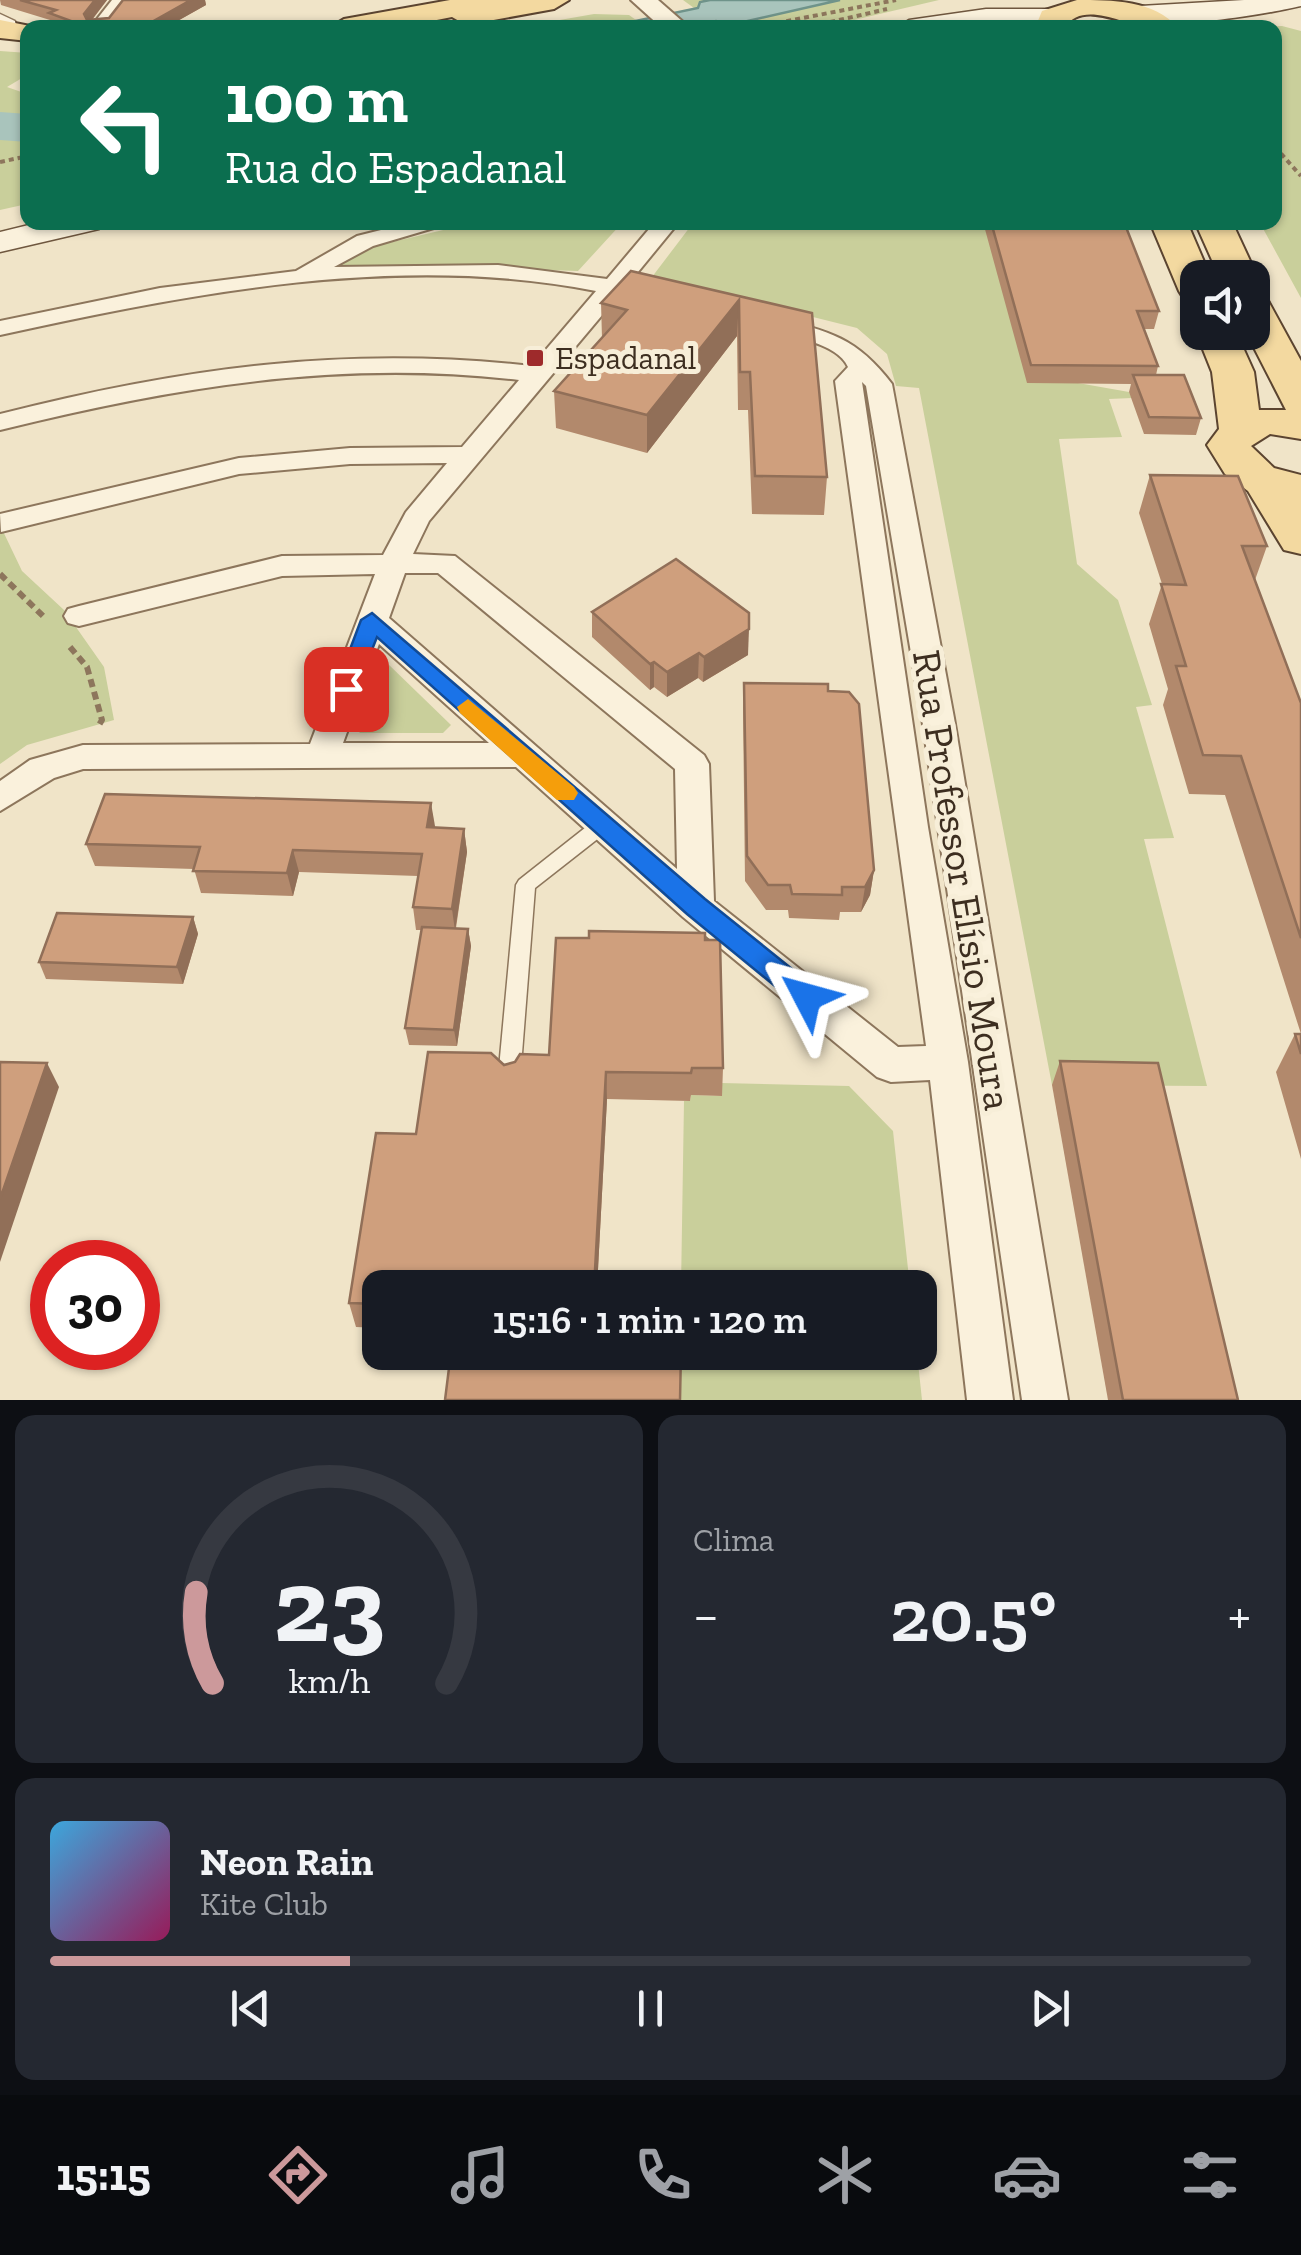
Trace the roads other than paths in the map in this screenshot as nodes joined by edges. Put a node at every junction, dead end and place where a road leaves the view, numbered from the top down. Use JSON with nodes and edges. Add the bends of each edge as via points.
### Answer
{"nodes":[{"id":1,"x":122,"y":0,"type":"edge"},
{"id":2,"x":499,"y":0,"type":"edge"},
{"id":3,"x":554,"y":0,"type":"edge"},
{"id":4,"x":1295,"y":0,"type":"edge"},
{"id":5,"x":648,"y":4,"type":"edge"},
{"id":6,"x":1131,"y":12,"type":"edge"},
{"id":7,"x":1060,"y":13,"type":"edge"},
{"id":8,"x":1301,"y":13,"type":"edge"},
{"id":9,"x":905,"y":17,"type":"edge"},
{"id":10,"x":106,"y":20,"type":"edge"},
{"id":11,"x":388,"y":20,"type":"edge"},
{"id":12,"x":445,"y":20,"type":"edge"},
{"id":13,"x":668,"y":20,"type":"edge"},
{"id":14,"x":1242,"y":20,"type":"edge"},
{"id":15,"x":52,"y":230,"type":"edge"},
{"id":16,"x":410,"y":230,"type":"edge"},
{"id":17,"x":661,"y":230,"type":"edge"},
{"id":18,"x":1171,"y":230,"type":"edge"},
{"id":19,"x":1217,"y":230,"type":"edge"},
{"id":20,"x":0,"y":242,"type":"edge"},
{"id":21,"x":1185,"y":260,"type":"edge"},
{"id":22,"x":1231,"y":260,"type":"edge"},
{"id":23,"x":298,"y":277,"type":"junction"},
{"id":24,"x":614,"y":284,"type":"junction"},
{"id":25,"x":679,"y":301,"type":"edge"},
{"id":26,"x":750,"y":319,"type":"edge"},
{"id":27,"x":0,"y":328,"type":"edge"},
{"id":28,"x":1270,"y":340,"type":"edge"},
{"id":29,"x":1224,"y":350,"type":"edge"},
{"id":30,"x":862,"y":369,"type":"junction"},
{"id":31,"x":535,"y":374,"type":"junction"},
{"id":32,"x":1301,"y":401,"type":"edge"},
{"id":33,"x":0,"y":422,"type":"edge"},
{"id":34,"x":1301,"y":426,"type":"edge"},
{"id":35,"x":1240,"y":428,"type":"junction"},
{"id":36,"x":470,"y":455,"type":"junction"},
{"id":37,"x":1283,"y":486,"type":"edge"},
{"id":38,"x":2,"y":523,"type":"edge"},
{"id":39,"x":1301,"y":539,"type":"edge"},
{"id":40,"x":394,"y":563,"type":"junction"},
{"id":41,"x":372,"y":620,"type":"junction"},
{"id":42,"x":66,"y":628,"type":"road end"},
{"id":43,"x":521,"y":755,"type":"junction"},
{"id":44,"x":321,"y":758,"type":"junction"},
{"id":45,"x":6,"y":793,"type":"edge"},
{"id":46,"x":602,"y":825,"type":"junction"},
{"id":47,"x":696,"y":907,"type":"junction"},
{"id":48,"x":948,"y":1062,"type":"junction"},
{"id":49,"x":509,"y":1080,"type":"edge"},
{"id":50,"x":990,"y":1400,"type":"edge"},
{"id":51,"x":1045,"y":1400,"type":"edge"}],
"edges":[{"from":1,"to":10,"type":"street"},
{"from":2,"to":11,"type":"main road"},
{"from":3,"to":12,"type":"main road"},
{"from":4,"to":6,"type":"main road","via":[[1213,14]]},
{"from":5,"to":13,"type":"street"},
{"from":6,"to":7,"type":"main road"},
{"from":7,"to":9,"type":"main road"},
{"from":8,"to":14,"type":"main road"},
{"from":15,"to":20,"type":"main road"},
{"from":16,"to":23,"type":"street","via":[[365,241]]},
{"from":17,"to":24,"type":"street"},
{"from":18,"to":21,"type":"main road"},
{"from":19,"to":22,"type":"main road"},
{"from":23,"to":24,"type":"street","via":[[415,272]]},
{"from":23,"to":27,"type":"street","via":[[119,301]]},
{"from":24,"to":25,"type":"street"},
{"from":24,"to":31,"type":"street"},
{"from":26,"to":30,"type":"street","name":"Rua Professor Elísio Moura","via":[[822,337],[856,354]]},
{"from":28,"to":32,"type":"main road"},
{"from":29,"to":35,"type":"main road"},
{"from":30,"to":48,"type":"street","name":"Rua Professor Elísio Moura","via":[[848,380]]},
{"from":30,"to":51,"type":"street","name":"Rua Professor Elísio Moura","via":[[879,384],[904,522]]},
{"from":31,"to":33,"type":"street","via":[[451,362],[272,368],[124,389]]},
{"from":31,"to":36,"type":"street"},
{"from":34,"to":35,"type":"main road","via":[[1262,422]]},
{"from":35,"to":37,"type":"main road","via":[[1228,445],[1238,465]]},
{"from":36,"to":38,"type":"street","via":[[240,466]]},
{"from":36,"to":40,"type":"street","via":[[416,518]]},
{"from":37,"to":39,"type":"main road"},
{"from":40,"to":41,"type":"street"},
{"from":40,"to":42,"type":"street","via":[[282,566]]},
{"from":40,"to":47,"type":"street","via":[[445,562],[692,764]]},
{"from":41,"to":43,"type":"street"},
{"from":41,"to":44,"type":"street"},
{"from":43,"to":44,"type":"street"},
{"from":43,"to":46,"type":"street"},
{"from":44,"to":45,"type":"street","via":[[83,757],[42,770]]},
{"from":46,"to":47,"type":"street"},
{"from":46,"to":49,"type":"lane","via":[[526,886]]},
{"from":47,"to":48,"type":"street","via":[[891,1065]]},
{"from":48,"to":50,"type":"street","name":"Rua Professor Elísio Moura"}]}
